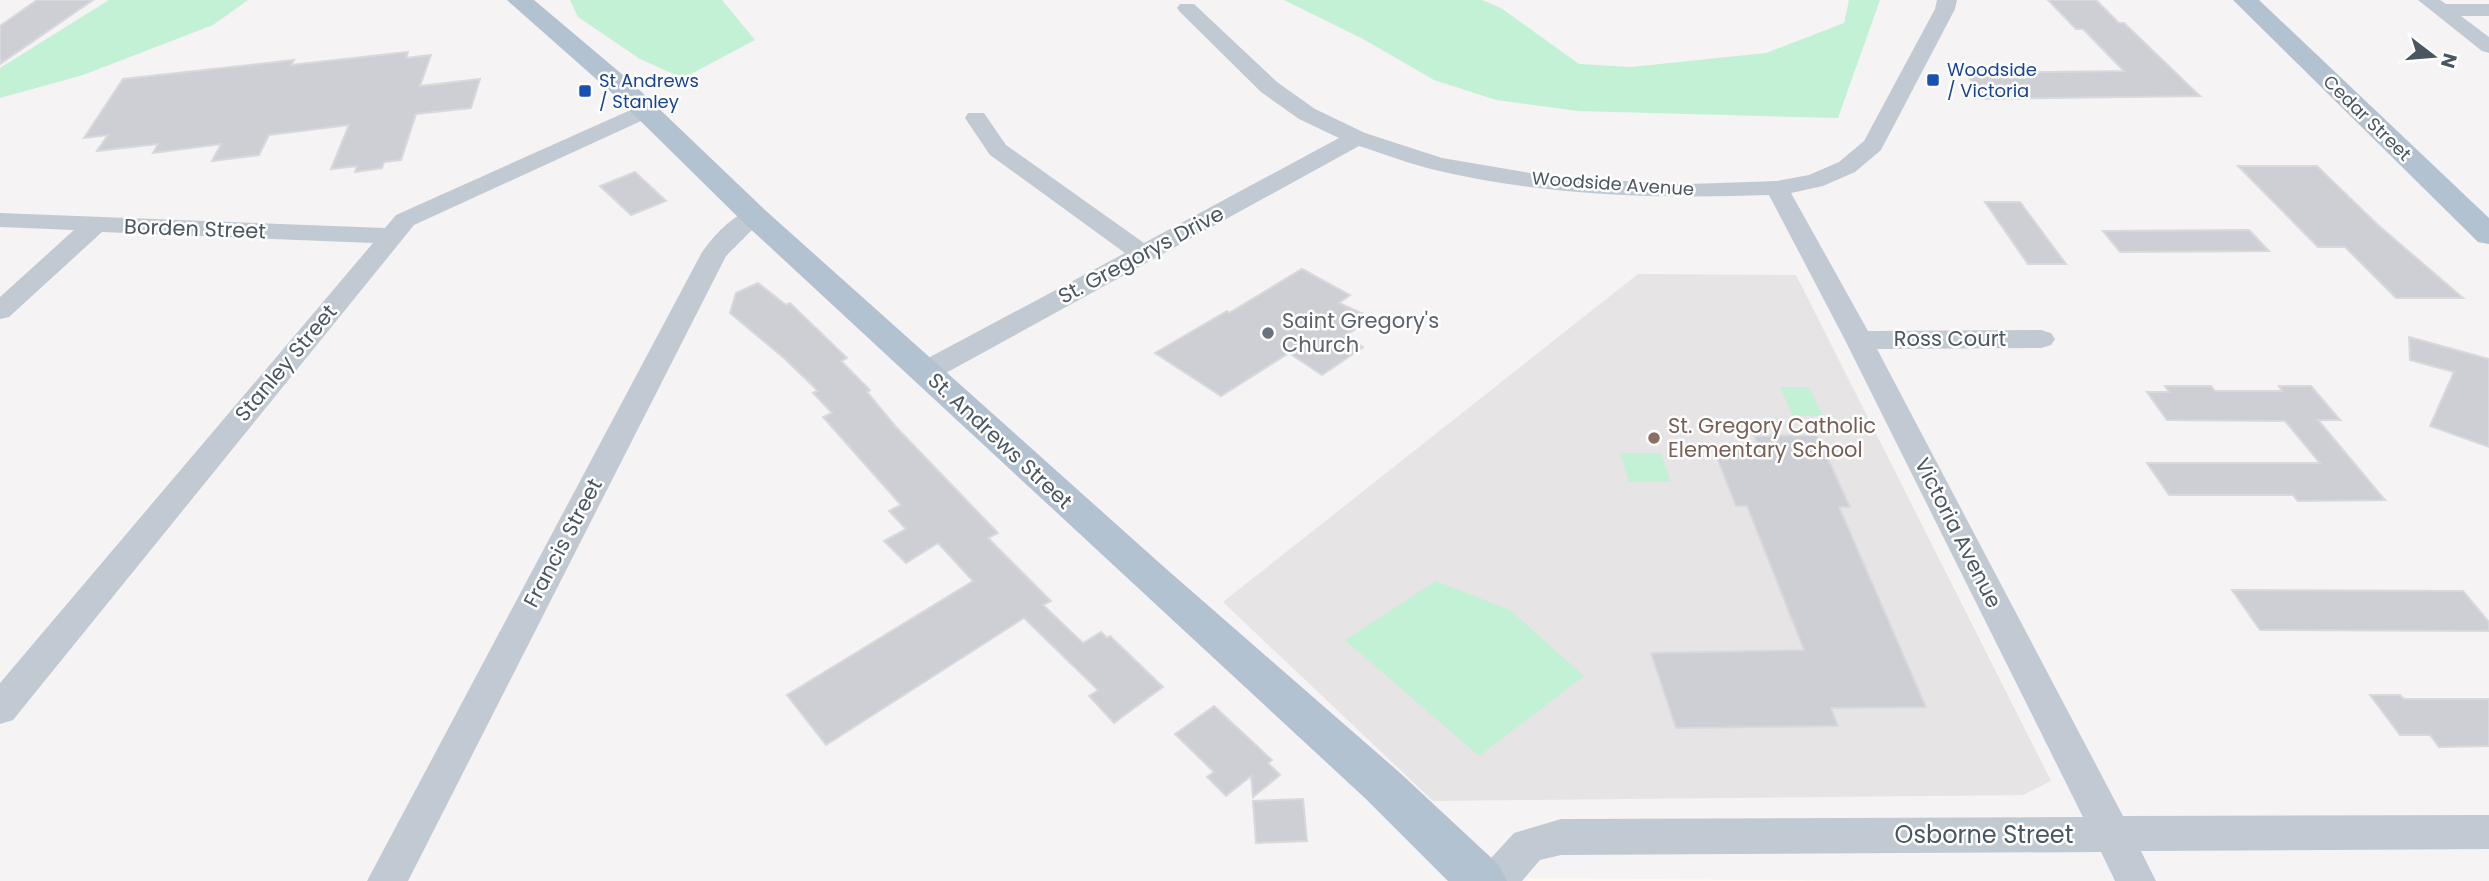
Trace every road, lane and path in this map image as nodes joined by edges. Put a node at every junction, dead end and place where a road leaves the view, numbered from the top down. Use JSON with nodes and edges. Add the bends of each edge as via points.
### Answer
{"nodes":[{"id":1,"x":519,"y":0,"type":"edge"},
{"id":2,"x":1947,"y":0,"type":"edge"},
{"id":3,"x":2245,"y":0,"type":"edge"},
{"id":4,"x":2435,"y":5,"type":"edge"},
{"id":5,"x":1187,"y":8,"type":"dead end"},
{"id":6,"x":2489,"y":10,"type":"edge"},
{"id":7,"x":2489,"y":47,"type":"edge"},
{"id":8,"x":644,"y":111,"type":"junction"},
{"id":9,"x":976,"y":118,"type":"dead end"},
{"id":10,"x":1357,"y":138,"type":"junction"},
{"id":11,"x":1777,"y":188,"type":"junction"},
{"id":12,"x":754,"y":216,"type":"junction"},
{"id":13,"x":0,"y":220,"type":"edge"},
{"id":14,"x":95,"y":225,"type":"junction"},
{"id":15,"x":2489,"y":235,"type":"edge"},
{"id":16,"x":391,"y":236,"type":"junction"},
{"id":17,"x":1143,"y":254,"type":"junction"},
{"id":18,"x":0,"y":311,"type":"edge"},
{"id":19,"x":2041,"y":339,"type":"dead end"},
{"id":20,"x":1859,"y":340,"type":"junction"},
{"id":21,"x":925,"y":372,"type":"junction"},
{"id":22,"x":0,"y":709,"type":"edge"},
{"id":23,"x":2489,"y":832,"type":"edge"},
{"id":24,"x":2113,"y":834,"type":"junction"},
{"id":25,"x":387,"y":881,"type":"edge"},
{"id":26,"x":1482,"y":881,"type":"edge"},
{"id":27,"x":1496,"y":881,"type":"edge"},
{"id":28,"x":2136,"y":881,"type":"edge"}],
"edges":[{"from":1,"to":8,"type":"main road","name":"St. Andrews Street"},
{"from":2,"to":11,"type":"street","name":"Woodside Avenue","via":[[1873,145],[1847,167],[1815,181]]},
{"from":3,"to":15,"type":"main road","name":"Cedar Street"},
{"from":4,"to":6,"type":"street"},
{"from":4,"to":7,"type":"street"},
{"from":5,"to":10,"type":"street","name":"Woodside Avenue","via":[[1269,87],[1307,114]]},
{"from":8,"to":12,"type":"main road","name":"St. Andrews Street"},
{"from":8,"to":16,"type":"street","name":"Stanley Street","via":[[422,211],[405,220]]},
{"from":9,"to":17,"type":"street","via":[[998,150]]},
{"from":10,"to":11,"type":"street","name":"Woodside Avenue","via":[[1438,164],[1560,185],[1690,191]]},
{"from":10,"to":17,"type":"street","name":"St. Gregorys Drive"},
{"from":11,"to":20,"type":"street","name":"Victoria Avenue"},
{"from":12,"to":21,"type":"main road","name":"St. Andrews Street"},
{"from":12,"to":25,"type":"street","name":"Francis Street","via":[[714,254]]},
{"from":13,"to":14,"type":"street","name":"Borden Street"},
{"from":14,"to":16,"type":"street","name":"Borden Street"},
{"from":14,"to":18,"type":"street"},
{"from":16,"to":22,"type":"street","name":"Stanley Street"},
{"from":17,"to":21,"type":"street","name":"St. Gregorys Drive"},
{"from":19,"to":20,"type":"street","name":"Ross Court"},
{"from":20,"to":24,"type":"street","name":"Victoria Avenue"},
{"from":21,"to":26,"type":"main road","name":"St. Andrews Street"},
{"from":23,"to":24,"type":"street","name":"Osborne Street"},
{"from":24,"to":27,"type":"street","name":"Osborne Street","via":[[1561,837],[1528,846]]},
{"from":24,"to":28,"type":"street","name":"Victoria Avenue"}]}
